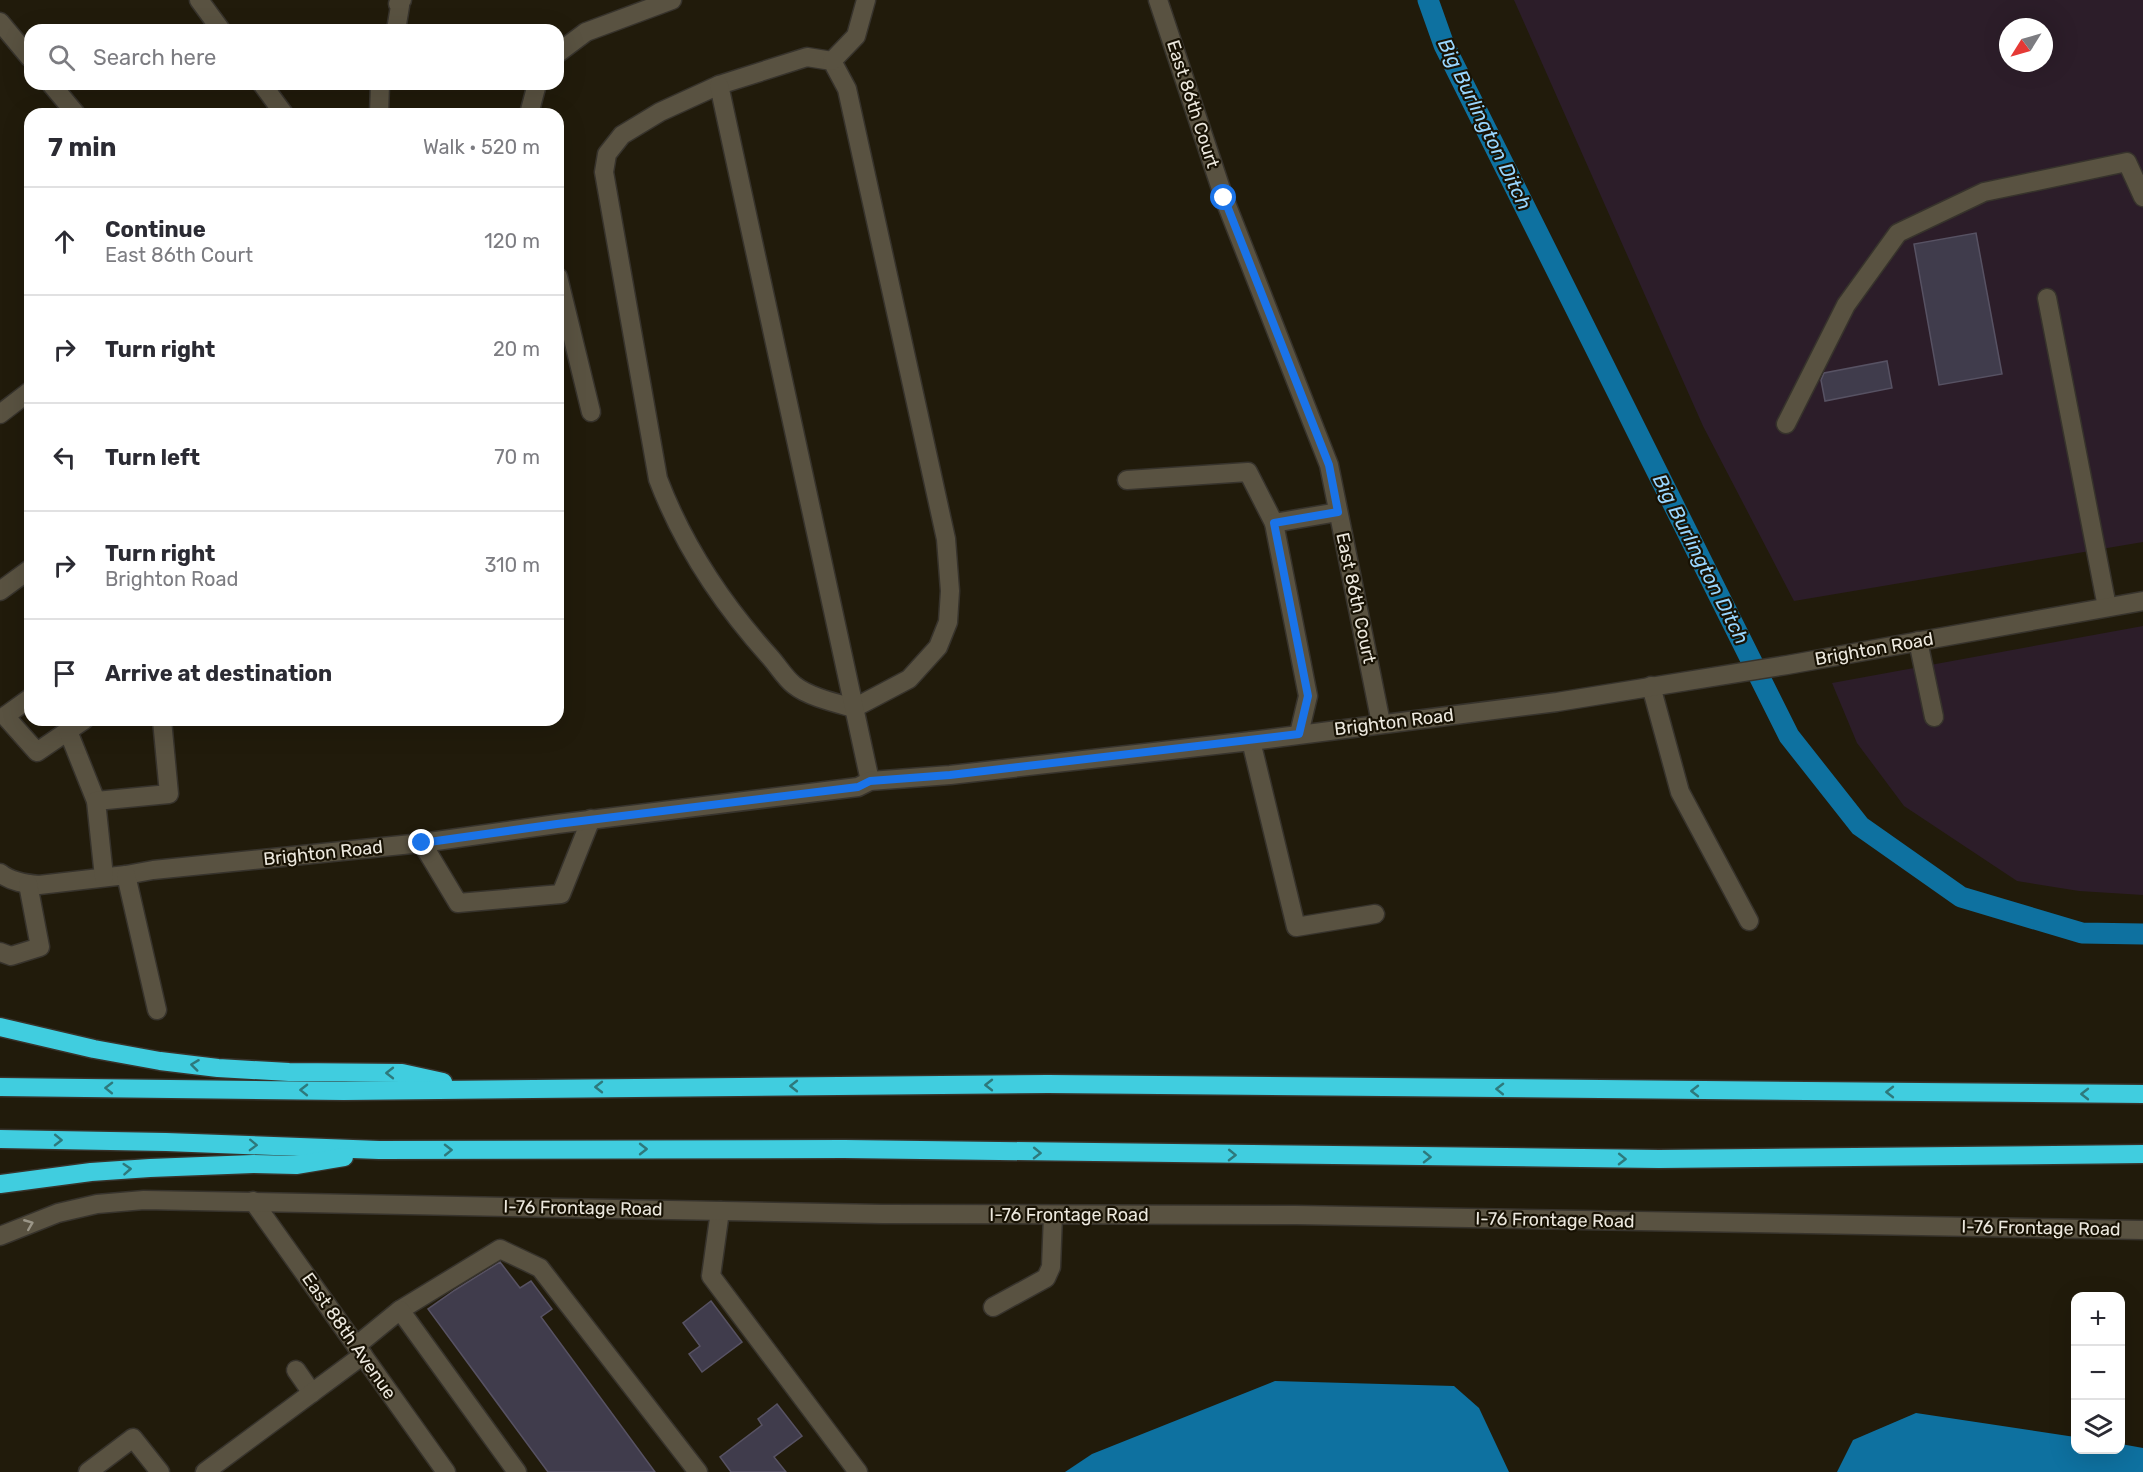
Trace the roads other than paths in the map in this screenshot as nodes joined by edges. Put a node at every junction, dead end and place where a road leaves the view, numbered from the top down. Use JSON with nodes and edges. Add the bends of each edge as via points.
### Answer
{"nodes":[{"id":1,"x":199,"y":0,"type":"edge"},
{"id":2,"x":672,"y":0,"type":"edge"},
{"id":3,"x":866,"y":0,"type":"edge"},
{"id":4,"x":1158,"y":0,"type":"edge"},
{"id":5,"x":398,"y":1,"type":"edge"},
{"id":6,"x":0,"y":22,"type":"edge"},
{"id":7,"x":217,"y":24,"type":"edge"},
{"id":8,"x":397,"y":24,"type":"edge"},
{"id":9,"x":564,"y":48,"type":"edge"},
{"id":10,"x":24,"y":51,"type":"edge"},
{"id":11,"x":832,"y":61,"type":"junction"},
{"id":12,"x":719,"y":85,"type":"junction"},
{"id":13,"x":56,"y":90,"type":"edge"},
{"id":14,"x":266,"y":90,"type":"edge"},
{"id":15,"x":380,"y":90,"type":"edge"},
{"id":16,"x":535,"y":90,"type":"edge"},
{"id":17,"x":71,"y":108,"type":"edge"},
{"id":18,"x":280,"y":108,"type":"edge"},
{"id":19,"x":379,"y":108,"type":"edge"},
{"id":20,"x":531,"y":108,"type":"edge"},
{"id":21,"x":2143,"y":197,"type":"edge"},
{"id":22,"x":2047,"y":298,"type":"dead end"},
{"id":23,"x":564,"y":302,"type":"edge"},
{"id":24,"x":24,"y":396,"type":"edge"},
{"id":25,"x":591,"y":412,"type":"dead end"},
{"id":26,"x":0,"y":414,"type":"edge"},
{"id":27,"x":1786,"y":424,"type":"dead end"},
{"id":28,"x":1127,"y":480,"type":"dead end"},
{"id":29,"x":1338,"y":512,"type":"junction"},
{"id":30,"x":1274,"y":523,"type":"junction"},
{"id":31,"x":24,"y":573,"type":"edge"},
{"id":32,"x":0,"y":591,"type":"edge"},
{"id":33,"x":2142,"y":605,"type":"edge"},
{"id":34,"x":2107,"y":607,"type":"junction"},
{"id":35,"x":1918,"y":641,"type":"junction"},
{"id":36,"x":1651,"y":686,"type":"junction"},
{"id":37,"x":24,"y":702,"type":"edge"},
{"id":38,"x":854,"y":708,"type":"junction"},
{"id":39,"x":1934,"y":717,"type":"dead end"},
{"id":40,"x":1382,"y":723,"type":"junction"},
{"id":41,"x":75,"y":726,"type":"edge"},
{"id":42,"x":163,"y":726,"type":"edge"},
{"id":43,"x":68,"y":731,"type":"junction"},
{"id":44,"x":1299,"y":734,"type":"junction"},
{"id":45,"x":1251,"y":741,"type":"junction"},
{"id":46,"x":870,"y":781,"type":"junction"},
{"id":47,"x":96,"y":801,"type":"junction"},
{"id":48,"x":591,"y":819,"type":"junction"},
{"id":49,"x":422,"y":843,"type":"junction"},
{"id":50,"x":0,"y":873,"type":"edge"},
{"id":51,"x":126,"y":875,"type":"junction"},
{"id":52,"x":104,"y":877,"type":"junction"},
{"id":53,"x":28,"y":884,"type":"junction"},
{"id":54,"x":1375,"y":914,"type":"dead end"},
{"id":55,"x":1749,"y":921,"type":"dead end"},
{"id":56,"x":0,"y":952,"type":"edge"},
{"id":57,"x":157,"y":1010,"type":"dead end"},
{"id":58,"x":0,"y":1027,"type":"edge"},
{"id":59,"x":0,"y":1087,"type":"edge"},
{"id":60,"x":468,"y":1088,"type":"junction"},
{"id":61,"x":2143,"y":1094,"type":"edge"},
{"id":62,"x":0,"y":1139,"type":"edge"},
{"id":63,"x":379,"y":1150,"type":"junction"},
{"id":64,"x":2143,"y":1154,"type":"edge"},
{"id":65,"x":0,"y":1184,"type":"edge"},
{"id":66,"x":253,"y":1200,"type":"junction"},
{"id":67,"x":720,"y":1211,"type":"junction"},
{"id":68,"x":1053,"y":1215,"type":"junction"},
{"id":69,"x":2143,"y":1230,"type":"edge"},
{"id":70,"x":0,"y":1236,"type":"edge"},
{"id":71,"x":993,"y":1307,"type":"dead end"},
{"id":72,"x":400,"y":1310,"type":"junction"},
{"id":73,"x":359,"y":1351,"type":"junction"},
{"id":74,"x":296,"y":1370,"type":"dead end"},
{"id":75,"x":312,"y":1393,"type":"junction"},
{"id":76,"x":88,"y":1472,"type":"edge"},
{"id":77,"x":160,"y":1472,"type":"edge"},
{"id":78,"x":205,"y":1472,"type":"edge"},
{"id":79,"x":446,"y":1472,"type":"edge"},
{"id":80,"x":517,"y":1472,"type":"edge"},
{"id":81,"x":698,"y":1472,"type":"edge"},
{"id":82,"x":858,"y":1472,"type":"edge"}],
"edges":[{"from":1,"to":7,"type":"street"},
{"from":2,"to":9,"type":"street","via":[[586,32]]},
{"from":3,"to":11,"type":"street","via":[[856,36]]},
{"from":4,"to":29,"type":"street","name":"East 86th Court","via":[[1224,198],[1329,465]]},
{"from":5,"to":8,"type":"street"},
{"from":6,"to":10,"type":"street"},
{"from":11,"to":12,"type":"street","via":[[807,57]]},
{"from":11,"to":38,"type":"street","via":[[847,89],[946,539],[950,591],[948,622],[938,647],[909,679]]},
{"from":12,"to":38,"type":"street"},
{"from":12,"to":38,"type":"street","via":[[660,112],[622,135],[607,154],[604,172],[658,479],[683,537],[754,639],[794,685]]},
{"from":13,"to":17,"type":"street"},
{"from":14,"to":18,"type":"street"},
{"from":15,"to":19,"type":"street"},
{"from":16,"to":20,"type":"street"},
{"from":21,"to":27,"type":"street","via":[[2127,162],[1984,192],[1898,233],[1846,305]]},
{"from":22,"to":34,"type":"street"},
{"from":23,"to":25,"type":"street"},
{"from":24,"to":26,"type":"street"},
{"from":28,"to":30,"type":"street","via":[[1248,472]]},
{"from":29,"to":30,"type":"street"},
{"from":29,"to":40,"type":"street","name":"East 86th Court"},
{"from":30,"to":44,"type":"street","via":[[1308,696]]},
{"from":31,"to":32,"type":"street"},
{"from":33,"to":34,"type":"street","name":"Brighton Road"},
{"from":34,"to":35,"type":"street","name":"Brighton Road"},
{"from":35,"to":36,"type":"street","name":"Brighton Road"},
{"from":35,"to":39,"type":"street"},
{"from":36,"to":40,"type":"street","name":"Brighton Road","via":[[1557,702]]},
{"from":36,"to":55,"type":"street","via":[[1680,792]]},
{"from":37,"to":43,"type":"street","via":[[5,716],[37,753]]},
{"from":38,"to":46,"type":"street"},
{"from":40,"to":44,"type":"street","name":"Brighton Road"},
{"from":41,"to":43,"type":"street"},
{"from":42,"to":47,"type":"street","via":[[170,794]]},
{"from":43,"to":47,"type":"street"},
{"from":44,"to":45,"type":"street","name":"Brighton Road"},
{"from":45,"to":46,"type":"street","name":"Brighton Road"},
{"from":45,"to":54,"type":"street","via":[[1296,927]]},
{"from":46,"to":48,"type":"street","name":"Brighton Road","via":[[858,787]]},
{"from":47,"to":52,"type":"street"},
{"from":48,"to":49,"type":"street","name":"Brighton Road"},
{"from":48,"to":49,"type":"street","via":[[561,894],[458,903]]},
{"from":49,"to":51,"type":"street","name":"Brighton Road"},
{"from":50,"to":53,"type":"street","name":"Brighton Road"},
{"from":51,"to":52,"type":"street","name":"Brighton Road"},
{"from":51,"to":57,"type":"street"},
{"from":52,"to":53,"type":"street","name":"Brighton Road"},
{"from":53,"to":56,"type":"street","via":[[40,947],[10,956]]},
{"from":60,"to":58,"type":"highway","one_way":true,"via":[[402,1073],[289,1072],[160,1061]]},
{"from":60,"to":59,"type":"highway","one_way":true},
{"from":61,"to":60,"type":"highway","one_way":true,"via":[[1048,1084]]},
{"from":62,"to":63,"type":"highway","one_way":true},
{"from":63,"to":64,"type":"highway","one_way":true,"via":[[844,1149],[1659,1159]]},
{"from":65,"to":63,"type":"highway","one_way":true,"via":[[150,1168],[296,1165]]},
{"from":66,"to":67,"type":"street","name":"I-76 Frontage Road"},
{"from":70,"to":66,"type":"street","name":"I-76 Frontage Road","one_way":true,"via":[[58,1213],[97,1204]]},
{"from":66,"to":73,"type":"street","name":"East 88th Avenue"},
{"from":67,"to":68,"type":"street","name":"I-76 Frontage Road"},
{"from":67,"to":82,"type":"street","via":[[711,1276]]},
{"from":68,"to":69,"type":"street","name":"I-76 Frontage Road","via":[[1296,1215]]},
{"from":68,"to":71,"type":"street","via":[[1051,1267],[1046,1278]]},
{"from":72,"to":73,"type":"street"},
{"from":72,"to":80,"type":"street"},
{"from":72,"to":81,"type":"street","via":[[500,1249],[540,1268]]},
{"from":73,"to":75,"type":"street"},
{"from":73,"to":79,"type":"street","name":"East 88th Avenue"},
{"from":74,"to":75,"type":"street"},
{"from":75,"to":78,"type":"street"},
{"from":76,"to":77,"type":"street","via":[[133,1438]]}]}
